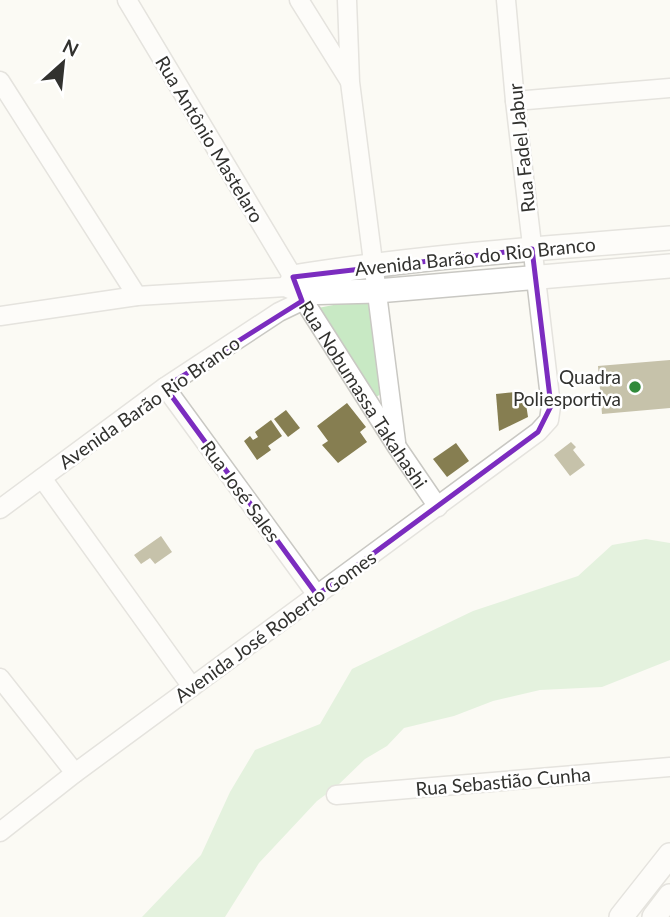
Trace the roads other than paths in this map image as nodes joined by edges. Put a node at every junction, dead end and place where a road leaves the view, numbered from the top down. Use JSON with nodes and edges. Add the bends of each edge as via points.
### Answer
{"nodes":[{"id":1,"x":127,"y":0,"type":"edge"},
{"id":2,"x":299,"y":0,"type":"edge"},
{"id":3,"x":347,"y":0,"type":"edge"},
{"id":4,"x":506,"y":0,"type":"edge"},
{"id":5,"x":0,"y":81,"type":"edge"},
{"id":6,"x":350,"y":82,"type":"junction"},
{"id":7,"x":670,"y":88,"type":"edge"},
{"id":8,"x":515,"y":101,"type":"junction"},
{"id":9,"x":670,"y":238,"type":"edge"},
{"id":10,"x":532,"y":249,"type":"junction"},
{"id":11,"x":374,"y":266,"type":"junction"},
{"id":12,"x":670,"y":267,"type":"edge"},
{"id":13,"x":535,"y":276,"type":"junction"},
{"id":14,"x":295,"y":289,"type":"junction"},
{"id":15,"x":377,"y":291,"type":"junction"},
{"id":16,"x":137,"y":296,"type":"junction"},
{"id":17,"x":0,"y":316,"type":"edge"},
{"id":18,"x":165,"y":387,"type":"junction"},
{"id":19,"x":549,"y":420,"type":"joint"},
{"id":20,"x":397,"y":447,"type":"junction"},
{"id":21,"x":42,"y":478,"type":"junction"},
{"id":22,"x":438,"y":507,"type":"junction"},
{"id":23,"x":0,"y":509,"type":"edge"},
{"id":24,"x":317,"y":595,"type":"junction"},
{"id":25,"x":0,"y":678,"type":"edge"},
{"id":26,"x":192,"y":687,"type":"junction"},
{"id":27,"x":670,"y":767,"type":"edge"},
{"id":28,"x":75,"y":774,"type":"junction"},
{"id":29,"x":336,"y":795,"type":"dead end"},
{"id":30,"x":0,"y":832,"type":"edge"},
{"id":31,"x":670,"y":855,"type":"edge"},
{"id":32,"x":670,"y":896,"type":"edge"},
{"id":33,"x":621,"y":917,"type":"edge"},
{"id":34,"x":654,"y":917,"type":"edge"}],
"edges":[{"from":1,"to":14,"type":"street","name":"Rua Antônio Mastelaro"},
{"from":2,"to":6,"type":"street"},
{"from":3,"to":6,"type":"street"},
{"from":4,"to":8,"type":"street","name":"Rua Fadel Jabur"},
{"from":5,"to":16,"type":"street"},
{"from":6,"to":11,"type":"street"},
{"from":7,"to":8,"type":"street"},
{"from":8,"to":10,"type":"street","name":"Rua Fadel Jabur"},
{"from":9,"to":10,"type":"street","name":"Avenida Barão do Rio Branco"},
{"from":10,"to":11,"type":"street","name":"Avenida Barão do Rio Branco"},
{"from":10,"to":13,"type":"street","name":"Rua Fadel Jabur"},
{"from":11,"to":14,"type":"street","name":"Avenida Barão do Rio Branco"},
{"from":11,"to":15,"type":"street"},
{"from":12,"to":13,"type":"street","name":"Avenida Barão do Rio Branco"},
{"from":13,"to":15,"type":"street","name":"Avenida Barão do Rio Branco"},
{"from":13,"to":19,"type":"street","name":"Rua Fadel Jabur"},
{"from":14,"to":15,"type":"street","name":"Avenida Barão do Rio Branco"},
{"from":14,"to":16,"type":"street","name":"Avenida Barão do Rio Branco"},
{"from":14,"to":18,"type":"street","name":"Avenida Barão Rio Branco","via":[[279,312]]},
{"from":14,"to":20,"type":"street","name":"Rua Nobumassa Takahashi"},
{"from":15,"to":20,"type":"street"},
{"from":16,"to":17,"type":"street","name":"Avenida Barão do Rio Branco"},
{"from":18,"to":21,"type":"street","name":"Avenida Barão Rio Branco"},
{"from":18,"to":24,"type":"street","name":"Rua José Sales"},
{"from":19,"to":22,"type":"street","name":"Avenida José Roberto Gomes"},
{"from":20,"to":22,"type":"street","name":"Rua Nobumassa Takahashi"},
{"from":21,"to":23,"type":"street","name":"Avenida Barão Rio Branco"},
{"from":21,"to":26,"type":"street"},
{"from":22,"to":24,"type":"street","name":"Avenida José Roberto Gomes"},
{"from":24,"to":26,"type":"street","name":"Avenida José Roberto Gomes"},
{"from":25,"to":28,"type":"street"},
{"from":26,"to":28,"type":"street","name":"Avenida José Roberto Gomes"},
{"from":27,"to":29,"type":"street","name":"Rua Sebastião Cunha"},
{"from":28,"to":30,"type":"street","name":"Avenida José Roberto Gomes"},
{"from":31,"to":33,"type":"street"},
{"from":32,"to":34,"type":"street"}]}
